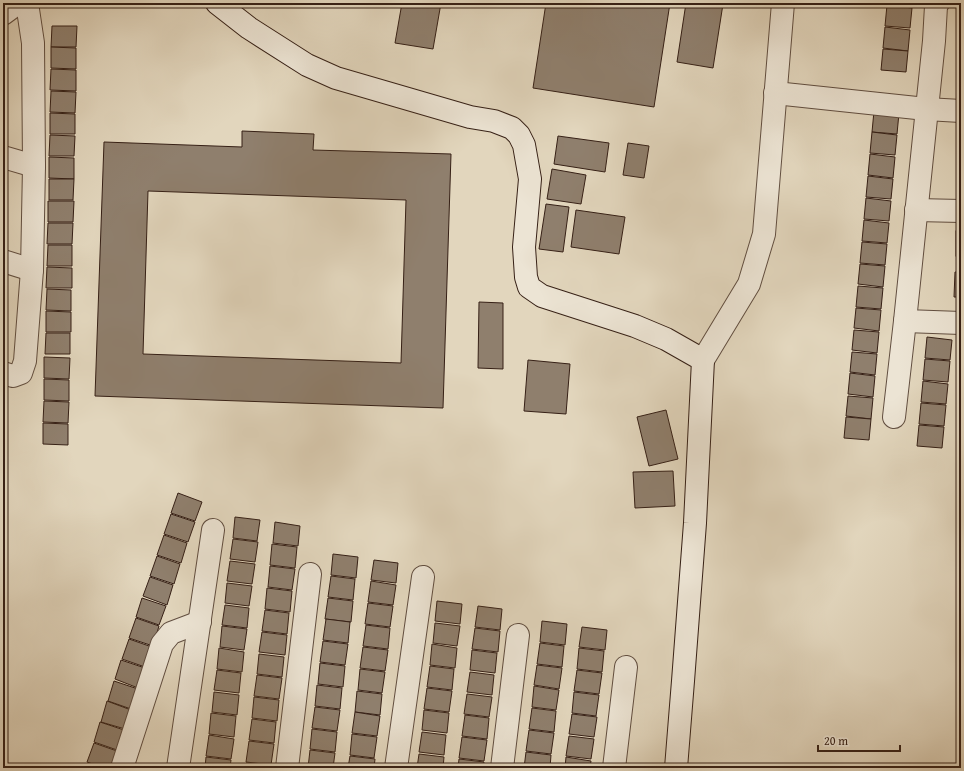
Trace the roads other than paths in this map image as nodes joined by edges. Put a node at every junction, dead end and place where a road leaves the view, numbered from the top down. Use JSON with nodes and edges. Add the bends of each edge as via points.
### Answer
{"nodes":[{"id":1,"x":18,"y":3,"type":"edge"},
{"id":2,"x":27,"y":3,"type":"edge"},
{"id":3,"x":217,"y":3,"type":"edge"},
{"id":4,"x":782,"y":3,"type":"edge"},
{"id":5,"x":938,"y":3,"type":"edge"},
{"id":6,"x":3,"y":14,"type":"edge"},
{"id":7,"x":775,"y":93,"type":"junction"},
{"id":8,"x":926,"y":109,"type":"junction"},
{"id":9,"x":961,"y":111,"type":"edge"},
{"id":10,"x":3,"y":157,"type":"edge"},
{"id":11,"x":34,"y":166,"type":"junction"},
{"id":12,"x":916,"y":210,"type":"junction"},
{"id":13,"x":961,"y":211,"type":"edge"},
{"id":14,"x":3,"y":261,"type":"edge"},
{"id":15,"x":32,"y":270,"type":"junction"},
{"id":16,"x":905,"y":321,"type":"junction"},
{"id":17,"x":961,"y":323,"type":"edge"},
{"id":18,"x":703,"y":360,"type":"junction"},
{"id":19,"x":3,"y":373,"type":"edge"},
{"id":20,"x":894,"y":417,"type":"dead end"},
{"id":21,"x":213,"y":530,"type":"dead end"},
{"id":22,"x":310,"y":574,"type":"dead end"},
{"id":23,"x":423,"y":577,"type":"dead end"},
{"id":24,"x":200,"y":622,"type":"junction"},
{"id":25,"x":518,"y":635,"type":"dead end"},
{"id":26,"x":626,"y":667,"type":"dead end"},
{"id":27,"x":122,"y":768,"type":"edge"},
{"id":28,"x":178,"y":768,"type":"edge"},
{"id":29,"x":287,"y":768,"type":"edge"},
{"id":30,"x":396,"y":768,"type":"edge"},
{"id":31,"x":502,"y":768,"type":"edge"},
{"id":32,"x":614,"y":768,"type":"edge"},
{"id":33,"x":676,"y":768,"type":"edge"}],
"edges":[{"from":1,"to":6,"type":"street"},
{"from":2,"to":11,"type":"street","via":[[33,43]]},
{"from":3,"to":18,"type":"street","via":[[249,28],[307,64],[336,78],[512,128],[524,145],[529,173],[524,247],[529,287],[542,296],[647,331]]},
{"from":4,"to":7,"type":"street"},
{"from":5,"to":8,"type":"street"},
{"from":7,"to":8,"type":"street"},
{"from":7,"to":18,"type":"street","via":[[764,234],[750,284]]},
{"from":8,"to":9,"type":"street"},
{"from":8,"to":12,"type":"street"},
{"from":10,"to":11,"type":"street"},
{"from":11,"to":15,"type":"street"},
{"from":12,"to":13,"type":"street"},
{"from":12,"to":16,"type":"street"},
{"from":14,"to":15,"type":"street"},
{"from":15,"to":19,"type":"street","via":[[25,361],[21,373],[13,376]]},
{"from":16,"to":17,"type":"street"},
{"from":16,"to":20,"type":"street"},
{"from":18,"to":33,"type":"street","via":[[695,523]]},
{"from":21,"to":24,"type":"street"},
{"from":22,"to":29,"type":"street"},
{"from":23,"to":30,"type":"street"},
{"from":24,"to":27,"type":"street","via":[[171,633],[162,644]]},
{"from":24,"to":28,"type":"street"},
{"from":25,"to":31,"type":"street"},
{"from":26,"to":32,"type":"street"}]}
